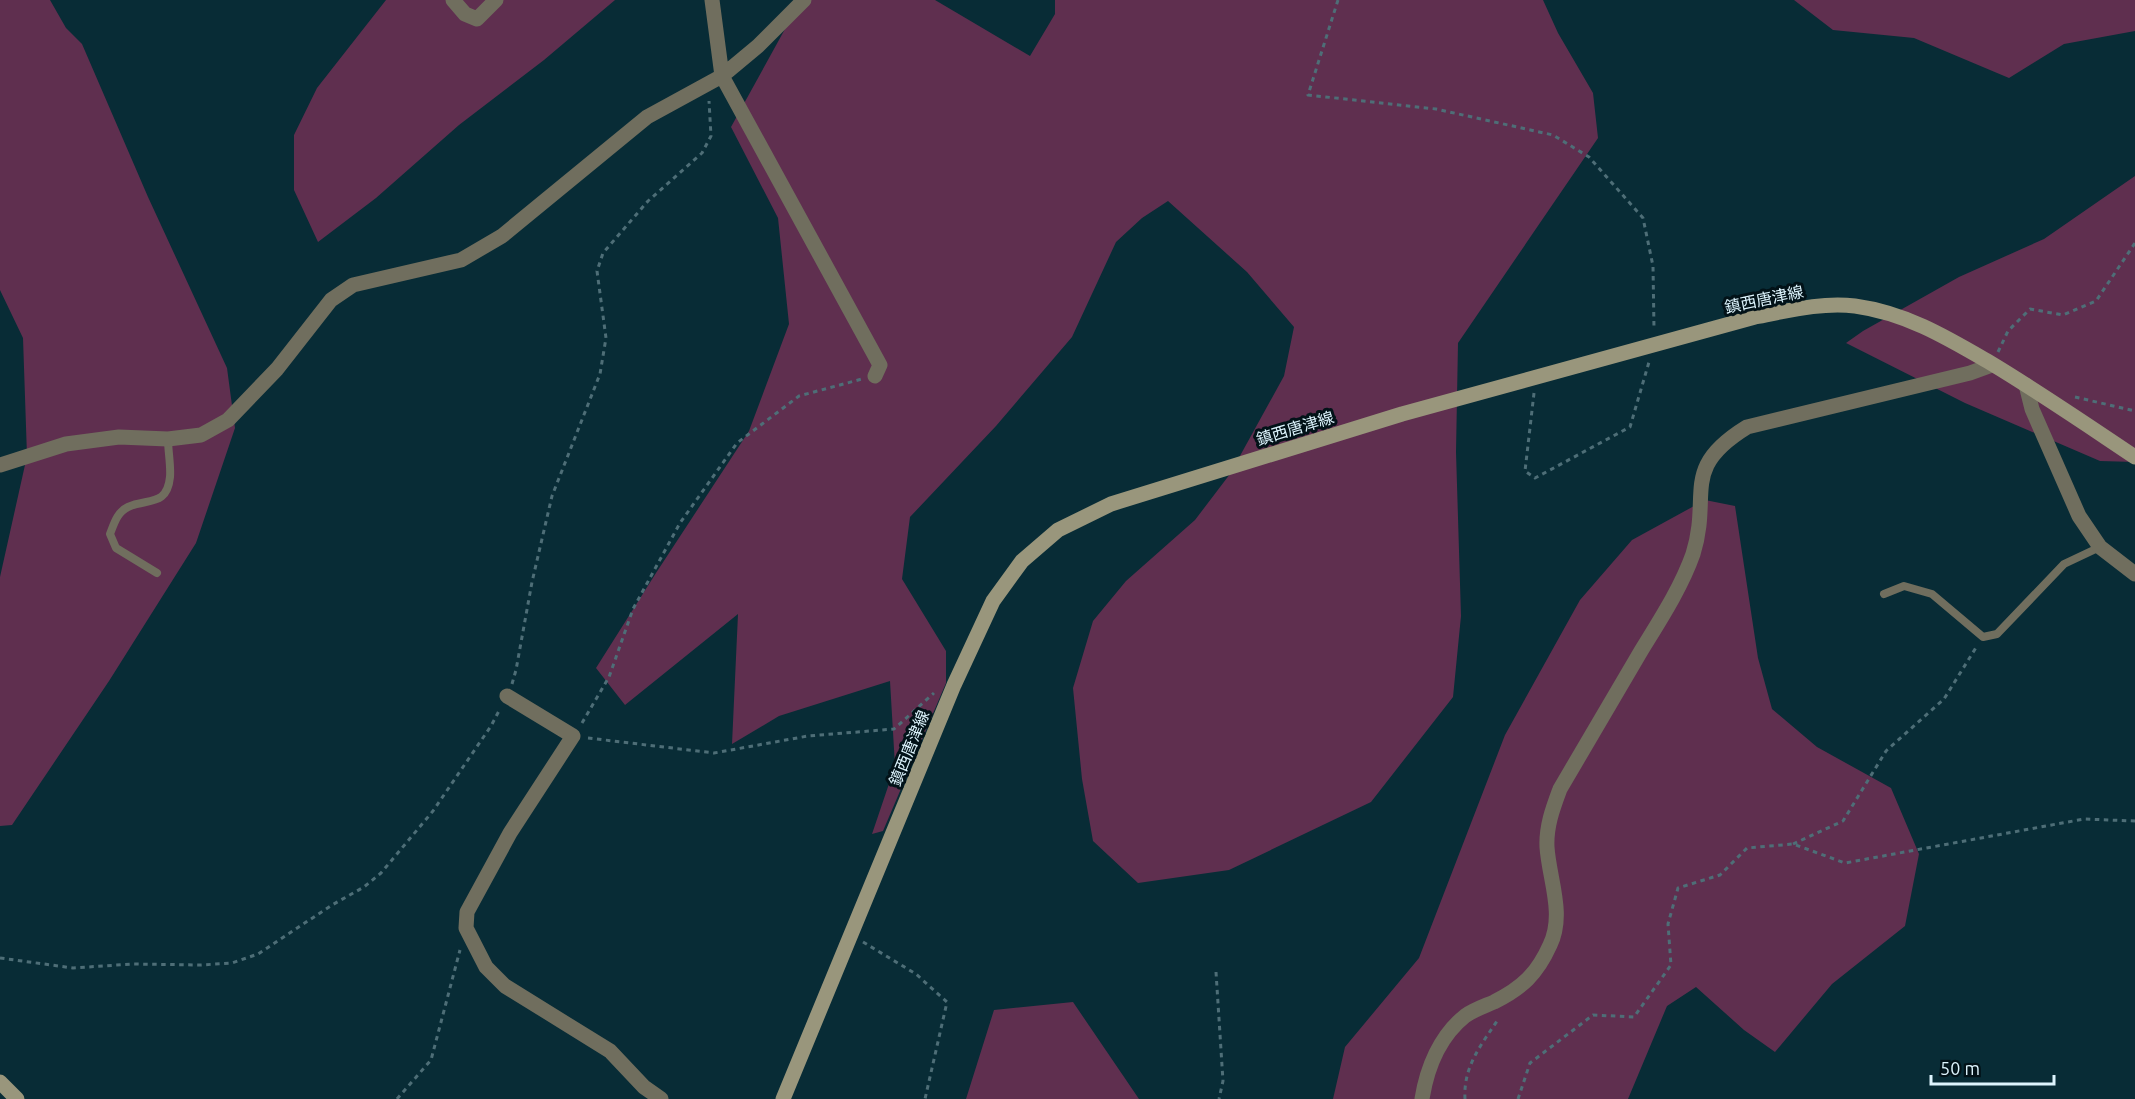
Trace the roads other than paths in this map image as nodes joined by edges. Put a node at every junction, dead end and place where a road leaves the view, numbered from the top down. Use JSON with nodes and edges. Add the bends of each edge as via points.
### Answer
{"nodes":[{"id":1,"x":453,"y":0,"type":"edge"},
{"id":2,"x":496,"y":0,"type":"edge"},
{"id":3,"x":712,"y":0,"type":"edge"},
{"id":4,"x":804,"y":0,"type":"edge"},
{"id":5,"x":722,"y":76,"type":"junction"},
{"id":6,"x":1992,"y":364,"type":"junction"},
{"id":7,"x":875,"y":376,"type":"road end"},
{"id":8,"x":2026,"y":385,"type":"junction"},
{"id":9,"x":168,"y":439,"type":"junction"},
{"id":10,"x":2135,"y":457,"type":"edge"},
{"id":11,"x":0,"y":465,"type":"edge"},
{"id":12,"x":2100,"y":547,"type":"junction"},
{"id":13,"x":157,"y":573,"type":"dead end"},
{"id":14,"x":2135,"y":574,"type":"edge"},
{"id":15,"x":1884,"y":594,"type":"dead end"},
{"id":16,"x":507,"y":696,"type":"road end"},
{"id":17,"x":0,"y":1082,"type":"edge"},
{"id":18,"x":17,"y":1099,"type":"edge"},
{"id":19,"x":661,"y":1099,"type":"edge"},
{"id":20,"x":783,"y":1099,"type":"edge"},
{"id":21,"x":1422,"y":1099,"type":"edge"}],
"edges":[{"from":1,"to":2,"type":"street","via":[[465,14],[477,19]]},
{"from":3,"to":5,"type":"street"},
{"from":4,"to":5,"type":"street"},
{"from":5,"to":7,"type":"street","via":[[880,365]]},
{"from":5,"to":9,"type":"street","via":[[647,117],[502,236],[471,254],[460,260],[353,285],[331,300],[277,369],[228,420],[201,435]]},
{"from":6,"to":8,"type":"main road","name":"鎮西唐津線"},
{"from":6,"to":20,"type":"main road","name":"鎮西唐津線","via":[[1932,329],[1898,317],[1854,306],[1809,307],[1755,317],[1402,414],[1111,504],[1058,530],[1022,561],[993,601],[954,685]]},
{"from":6,"to":21,"type":"street","via":[[1970,373],[1747,427],[1726,440],[1710,457],[1701,477],[1693,553],[1676,593],[1560,789],[1549,817],[1547,846],[1557,914],[1551,943],[1534,974],[1516,991],[1466,1015],[1446,1035],[1435,1053]]},
{"from":8,"to":10,"type":"main road","name":"鎮西唐津線"},
{"from":8,"to":12,"type":"street","via":[[2032,410],[2079,516]]},
{"from":9,"to":11,"type":"street","via":[[119,437],[66,444]]},
{"from":9,"to":13,"type":"lane","via":[[170,477],[166,492],[155,501],[127,507],[116,517],[110,534],[116,548]]},
{"from":12,"to":14,"type":"street"},
{"from":12,"to":15,"type":"lane","via":[[2064,564],[1997,634],[1983,637],[1932,594],[1904,586]]},
{"from":16,"to":19,"type":"street","via":[[573,736],[510,833],[467,912],[466,928],[486,967],[505,986],[610,1051]]},
{"from":17,"to":18,"type":"main road"}]}
